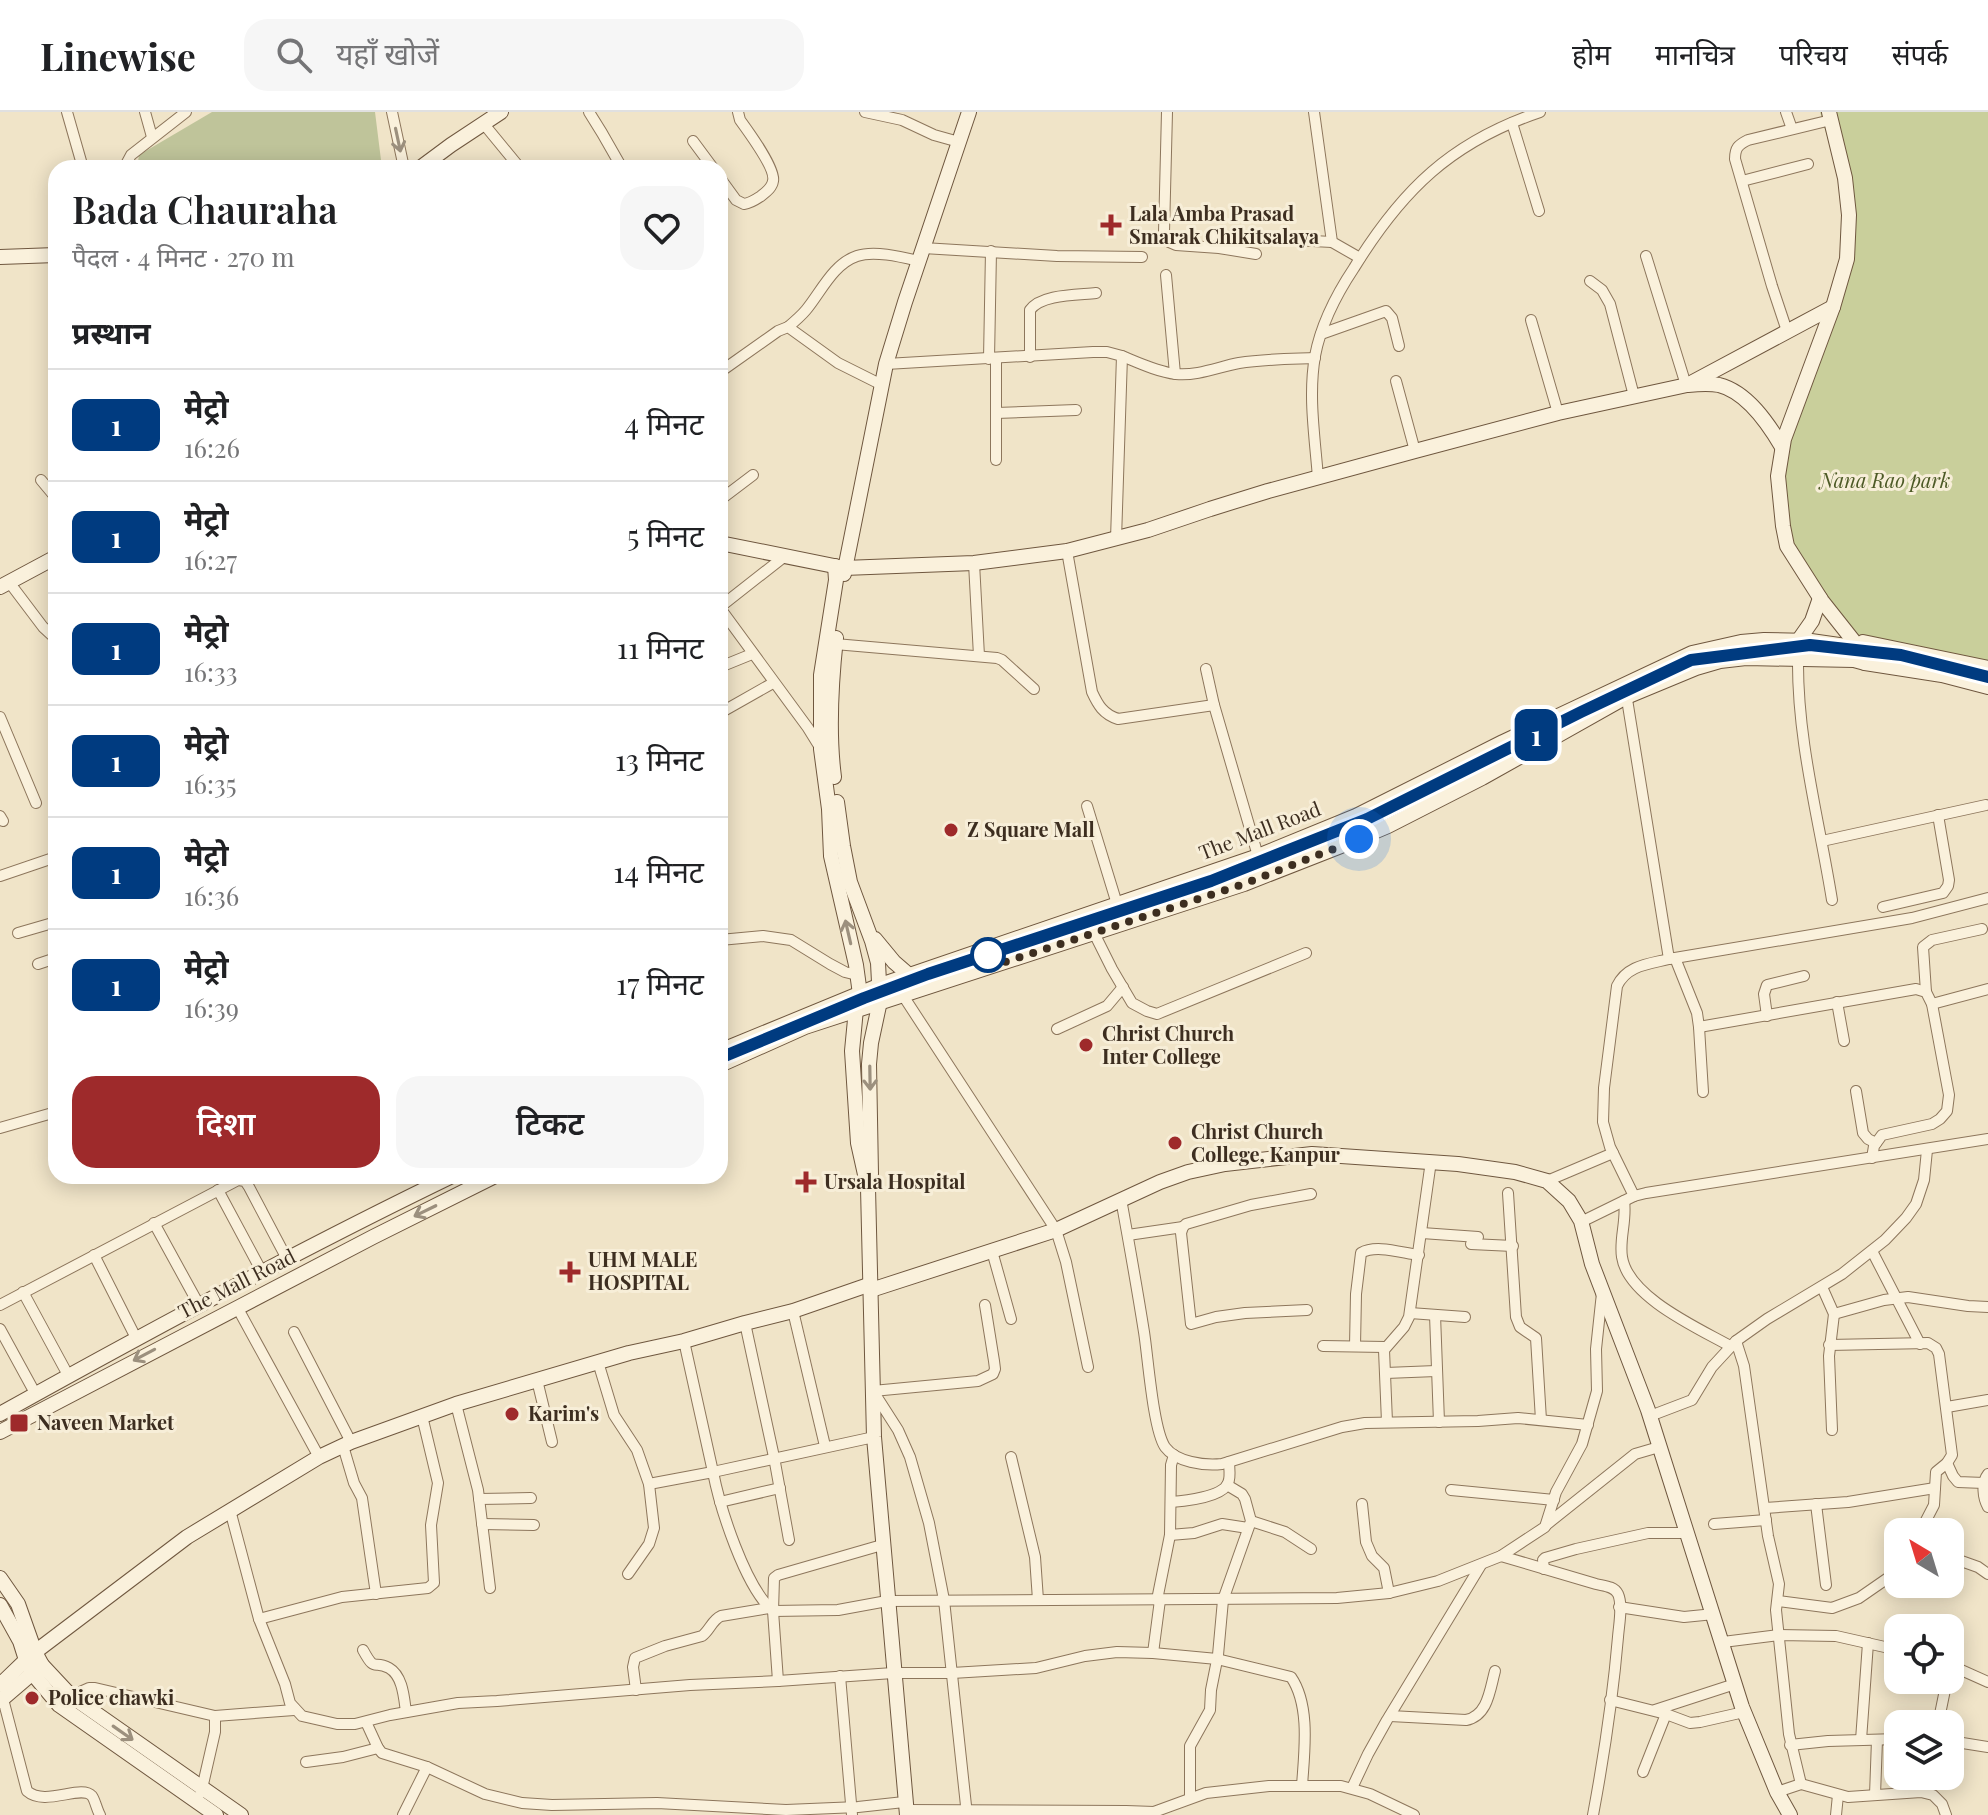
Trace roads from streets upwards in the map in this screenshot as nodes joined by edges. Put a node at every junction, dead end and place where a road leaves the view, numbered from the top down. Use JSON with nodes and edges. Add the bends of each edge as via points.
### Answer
{"nodes":[{"id":1,"x":67,"y":112,"type":"edge"},
{"id":2,"x":145,"y":112,"type":"edge"},
{"id":3,"x":186,"y":112,"type":"edge"},
{"id":4,"x":392,"y":112,"type":"edge"},
{"id":5,"x":501,"y":112,"type":"edge"},
{"id":6,"x":589,"y":112,"type":"edge"},
{"id":7,"x":738,"y":112,"type":"edge"},
{"id":8,"x":865,"y":112,"type":"edge"},
{"id":9,"x":969,"y":112,"type":"edge"},
{"id":10,"x":1167,"y":112,"type":"edge"},
{"id":11,"x":1314,"y":112,"type":"edge"},
{"id":12,"x":1540,"y":112,"type":"edge"},
{"id":13,"x":1786,"y":112,"type":"edge"},
{"id":14,"x":1830,"y":116,"type":"edge"},
{"id":15,"x":483,"y":123,"type":"junction"},
{"id":16,"x":1512,"y":123,"type":"junction"},
{"id":17,"x":1792,"y":129,"type":"junction"},
{"id":18,"x":152,"y":137,"type":"junction"},
{"id":19,"x":693,"y":141,"type":"dead end"},
{"id":20,"x":959,"y":142,"type":"junction"},
{"id":21,"x":81,"y":160,"type":"edge"},
{"id":22,"x":128,"y":160,"type":"edge"},
{"id":23,"x":402,"y":160,"type":"edge"},
{"id":24,"x":431,"y":160,"type":"edge"},
{"id":25,"x":513,"y":160,"type":"edge"},
{"id":26,"x":614,"y":160,"type":"edge"},
{"id":27,"x":707,"y":160,"type":"edge"},
{"id":28,"x":1808,"y":164,"type":"dead end"},
{"id":29,"x":1742,"y":181,"type":"junction"},
{"id":30,"x":728,"y":189,"type":"edge"},
{"id":31,"x":1539,"y":211,"type":"dead end"},
{"id":32,"x":1215,"y":236,"type":"dead end"},
{"id":33,"x":1332,"y":242,"type":"junction"},
{"id":34,"x":991,"y":251,"type":"junction"},
{"id":35,"x":921,"y":254,"type":"junction"},
{"id":36,"x":1256,"y":254,"type":"dead end"},
{"id":37,"x":48,"y":255,"type":"edge"},
{"id":38,"x":1646,"y":256,"type":"dead end"},
{"id":39,"x":0,"y":257,"type":"edge"},
{"id":40,"x":1142,"y":257,"type":"dead end"},
{"id":41,"x":1360,"y":258,"type":"junction"},
{"id":42,"x":1166,"y":275,"type":"dead end"},
{"id":43,"x":1590,"y":281,"type":"dead end"},
{"id":44,"x":1096,"y":293,"type":"dead end"},
{"id":45,"x":1833,"y":307,"type":"junction"},
{"id":46,"x":1531,"y":320,"type":"dead end"},
{"id":47,"x":788,"y":327,"type":"junction"},
{"id":48,"x":1787,"y":331,"type":"junction"},
{"id":49,"x":1321,"y":334,"type":"junction"},
{"id":50,"x":1399,"y":346,"type":"dead end"},
{"id":51,"x":1122,"y":356,"type":"junction"},
{"id":52,"x":1030,"y":357,"type":"junction"},
{"id":53,"x":1315,"y":358,"type":"junction"},
{"id":54,"x":992,"y":359,"type":"junction"},
{"id":55,"x":886,"y":364,"type":"junction"},
{"id":56,"x":728,"y":366,"type":"edge"},
{"id":57,"x":1175,"y":374,"type":"junction"},
{"id":58,"x":1396,"y":381,"type":"dead end"},
{"id":59,"x":882,"y":385,"type":"junction"},
{"id":60,"x":1686,"y":385,"type":"junction"},
{"id":61,"x":1634,"y":396,"type":"junction"},
{"id":62,"x":1076,"y":410,"type":"dead end"},
{"id":63,"x":996,"y":413,"type":"junction"},
{"id":64,"x":1558,"y":413,"type":"junction"},
{"id":65,"x":1782,"y":447,"type":"junction"},
{"id":66,"x":1415,"y":451,"type":"junction"},
{"id":67,"x":996,"y":460,"type":"dead end"},
{"id":68,"x":753,"y":475,"type":"dead end"},
{"id":69,"x":1318,"y":478,"type":"junction"},
{"id":70,"x":41,"y":480,"type":"dead end"},
{"id":71,"x":48,"y":488,"type":"edge"},
{"id":72,"x":728,"y":494,"type":"edge"},
{"id":73,"x":1116,"y":539,"type":"junction"},
{"id":74,"x":728,"y":545,"type":"edge"},
{"id":75,"x":1067,"y":551,"type":"junction"},
{"id":76,"x":785,"y":556,"type":"junction"},
{"id":77,"x":48,"y":561,"type":"edge"},
{"id":78,"x":974,"y":563,"type":"junction"},
{"id":79,"x":840,"y":567,"type":"junction"},
{"id":80,"x":4,"y":585,"type":"edge"},
{"id":81,"x":1820,"y":598,"type":"junction"},
{"id":82,"x":728,"y":601,"type":"edge"},
{"id":83,"x":728,"y":619,"type":"edge"},
{"id":84,"x":48,"y":632,"type":"edge"},
{"id":85,"x":1798,"y":641,"type":"junction"},
{"id":86,"x":835,"y":644,"type":"junction"},
{"id":87,"x":1859,"y":651,"type":"junction"},
{"id":88,"x":752,"y":654,"type":"junction"},
{"id":89,"x":979,"y":656,"type":"junction"},
{"id":90,"x":1798,"y":658,"type":"junction"},
{"id":91,"x":728,"y":664,"type":"edge"},
{"id":92,"x":1988,"y":668,"type":"edge"},
{"id":93,"x":1206,"y":669,"type":"dead end"},
{"id":94,"x":773,"y":683,"type":"junction"},
{"id":95,"x":1988,"y":687,"type":"edge"},
{"id":96,"x":1034,"y":689,"type":"dead end"},
{"id":97,"x":1625,"y":690,"type":"junction"},
{"id":98,"x":1214,"y":705,"type":"junction"},
{"id":99,"x":728,"y":708,"type":"edge"},
{"id":100,"x":0,"y":717,"type":"edge"},
{"id":101,"x":821,"y":749,"type":"junction"},
{"id":102,"x":36,"y":803,"type":"dead end"},
{"id":103,"x":1986,"y":805,"type":"edge"},
{"id":104,"x":1087,"y":806,"type":"dead end"},
{"id":105,"x":1938,"y":815,"type":"junction"},
{"id":106,"x":1356,"y":816,"type":"junction"},
{"id":107,"x":1365,"y":837,"type":"junction"},
{"id":108,"x":1822,"y":841,"type":"junction"},
{"id":109,"x":1258,"y":856,"type":"junction"},
{"id":110,"x":48,"y":860,"type":"edge"},
{"id":111,"x":0,"y":876,"type":"edge"},
{"id":112,"x":1988,"y":898,"type":"edge"},
{"id":113,"x":1832,"y":900,"type":"dead end"},
{"id":114,"x":1117,"y":904,"type":"junction"},
{"id":115,"x":1883,"y":907,"type":"dead end"},
{"id":116,"x":48,"y":924,"type":"edge"},
{"id":117,"x":868,"y":929,"type":"junction"},
{"id":118,"x":1982,"y":929,"type":"dead end"},
{"id":119,"x":18,"y":933,"type":"dead end"},
{"id":120,"x":1094,"y":933,"type":"junction"},
{"id":121,"x":728,"y":939,"type":"edge"},
{"id":122,"x":1306,"y":953,"type":"dead end"},
{"id":123,"x":1672,"y":958,"type":"junction"},
{"id":124,"x":48,"y":961,"type":"edge"},
{"id":125,"x":38,"y":964,"type":"dead end"},
{"id":126,"x":857,"y":975,"type":"junction"},
{"id":127,"x":909,"y":975,"type":"junction"},
{"id":128,"x":1804,"y":976,"type":"dead end"},
{"id":129,"x":880,"y":985,"type":"junction"},
{"id":130,"x":1123,"y":987,"type":"junction"},
{"id":131,"x":1988,"y":989,"type":"edge"},
{"id":132,"x":1926,"y":992,"type":"junction"},
{"id":133,"x":902,"y":994,"type":"junction"},
{"id":134,"x":858,"y":1001,"type":"junction"},
{"id":135,"x":880,"y":1001,"type":"junction"},
{"id":136,"x":1837,"y":1002,"type":"junction"},
{"id":137,"x":1932,"y":1004,"type":"junction"},
{"id":138,"x":1767,"y":1016,"type":"junction"},
{"id":139,"x":1699,"y":1027,"type":"junction"},
{"id":140,"x":1057,"y":1029,"type":"dead end"},
{"id":141,"x":1844,"y":1041,"type":"dead end"},
{"id":142,"x":728,"y":1048,"type":"edge"},
{"id":143,"x":728,"y":1061,"type":"edge"},
{"id":144,"x":1856,"y":1091,"type":"dead end"},
{"id":145,"x":1703,"y":1092,"type":"dead end"},
{"id":146,"x":48,"y":1114,"type":"edge"},
{"id":147,"x":0,"y":1128,"type":"edge"},
{"id":148,"x":1988,"y":1139,"type":"edge"},
{"id":149,"x":1876,"y":1143,"type":"junction"},
{"id":150,"x":1927,"y":1150,"type":"junction"},
{"id":151,"x":1613,"y":1153,"type":"junction"},
{"id":152,"x":1872,"y":1158,"type":"junction"},
{"id":153,"x":1431,"y":1161,"type":"junction"},
{"id":154,"x":1547,"y":1181,"type":"junction"},
{"id":155,"x":230,"y":1184,"type":"edge"},
{"id":156,"x":247,"y":1184,"type":"edge"},
{"id":157,"x":436,"y":1184,"type":"edge"},
{"id":158,"x":479,"y":1184,"type":"edge"},
{"id":159,"x":868,"y":1188,"type":"junction"},
{"id":160,"x":218,"y":1190,"type":"junction"},
{"id":161,"x":1508,"y":1193,"type":"dead end"},
{"id":162,"x":1311,"y":1194,"type":"dead end"},
{"id":163,"x":1121,"y":1199,"type":"junction"},
{"id":164,"x":1629,"y":1199,"type":"junction"},
{"id":165,"x":1581,"y":1222,"type":"junction"},
{"id":166,"x":154,"y":1223,"type":"junction"},
{"id":167,"x":1183,"y":1227,"type":"junction"},
{"id":168,"x":1056,"y":1230,"type":"junction"},
{"id":169,"x":1422,"y":1233,"type":"junction"},
{"id":170,"x":1128,"y":1235,"type":"junction"},
{"id":171,"x":1513,"y":1246,"type":"junction"},
{"id":172,"x":992,"y":1251,"type":"junction"},
{"id":173,"x":1872,"y":1251,"type":"junction"},
{"id":174,"x":94,"y":1255,"type":"junction"},
{"id":175,"x":1419,"y":1255,"type":"junction"},
{"id":176,"x":287,"y":1259,"type":"junction"},
{"id":177,"x":262,"y":1272,"type":"junction"},
{"id":178,"x":871,"y":1287,"type":"junction"},
{"id":179,"x":1822,"y":1287,"type":"junction"},
{"id":180,"x":1602,"y":1291,"type":"junction"},
{"id":181,"x":23,"y":1292,"type":"junction"},
{"id":182,"x":1897,"y":1298,"type":"junction"},
{"id":183,"x":0,"y":1305,"type":"edge"},
{"id":184,"x":199,"y":1305,"type":"junction"},
{"id":185,"x":985,"y":1305,"type":"dead end"},
{"id":186,"x":237,"y":1307,"type":"junction"},
{"id":187,"x":1988,"y":1307,"type":"edge"},
{"id":188,"x":1307,"y":1310,"type":"dead end"},
{"id":189,"x":793,"y":1311,"type":"junction"},
{"id":190,"x":1410,"y":1313,"type":"junction"},
{"id":191,"x":1834,"y":1314,"type":"junction"},
{"id":192,"x":1435,"y":1315,"type":"junction"},
{"id":193,"x":1465,"y":1317,"type":"dead end"},
{"id":194,"x":1011,"y":1319,"type":"dead end"},
{"id":195,"x":745,"y":1323,"type":"junction"},
{"id":196,"x":0,"y":1329,"type":"edge"},
{"id":197,"x":294,"y":1332,"type":"dead end"},
{"id":198,"x":136,"y":1338,"type":"junction"},
{"id":199,"x":684,"y":1341,"type":"junction"},
{"id":200,"x":1733,"y":1344,"type":"junction"},
{"id":201,"x":1920,"y":1344,"type":"junction"},
{"id":202,"x":1829,"y":1345,"type":"junction"},
{"id":203,"x":1323,"y":1346,"type":"dead end"},
{"id":204,"x":1355,"y":1346,"type":"junction"},
{"id":205,"x":1385,"y":1347,"type":"junction"},
{"id":206,"x":598,"y":1362,"type":"junction"},
{"id":207,"x":1088,"y":1367,"type":"dead end"},
{"id":208,"x":1436,"y":1371,"type":"junction"},
{"id":209,"x":1386,"y":1373,"type":"junction"},
{"id":210,"x":68,"y":1375,"type":"junction"},
{"id":211,"x":537,"y":1380,"type":"junction"},
{"id":212,"x":873,"y":1391,"type":"junction"},
{"id":213,"x":35,"y":1393,"type":"junction"},
{"id":214,"x":1988,"y":1400,"type":"edge"},
{"id":215,"x":456,"y":1404,"type":"junction"},
{"id":216,"x":1947,"y":1407,"type":"junction"},
{"id":217,"x":2,"y":1409,"type":"edge"},
{"id":218,"x":422,"y":1416,"type":"junction"},
{"id":219,"x":1650,"y":1416,"type":"junction"},
{"id":220,"x":1541,"y":1420,"type":"junction"},
{"id":221,"x":1387,"y":1422,"type":"junction"},
{"id":222,"x":1439,"y":1422,"type":"junction"},
{"id":223,"x":1588,"y":1425,"type":"junction"},
{"id":224,"x":1832,"y":1430,"type":"dead end"},
{"id":225,"x":0,"y":1432,"type":"edge"},
{"id":226,"x":874,"y":1437,"type":"junction"},
{"id":227,"x":552,"y":1442,"type":"dead end"},
{"id":228,"x":347,"y":1444,"type":"junction"},
{"id":229,"x":825,"y":1446,"type":"junction"},
{"id":230,"x":1659,"y":1447,"type":"junction"},
{"id":231,"x":1174,"y":1455,"type":"junction"},
{"id":232,"x":319,"y":1457,"type":"junction"},
{"id":233,"x":774,"y":1457,"type":"junction"},
{"id":234,"x":1011,"y":1457,"type":"dead end"},
{"id":235,"x":1229,"y":1462,"type":"junction"},
{"id":236,"x":1947,"y":1463,"type":"junction"},
{"id":237,"x":713,"y":1472,"type":"junction"},
{"id":238,"x":1986,"y":1478,"type":"edge"},
{"id":239,"x":649,"y":1484,"type":"junction"},
{"id":240,"x":1227,"y":1485,"type":"junction"},
{"id":241,"x":780,"y":1488,"type":"junction"},
{"id":242,"x":1935,"y":1488,"type":"junction"},
{"id":243,"x":1451,"y":1490,"type":"dead end"},
{"id":244,"x":531,"y":1498,"type":"dead end"},
{"id":245,"x":479,"y":1499,"type":"junction"},
{"id":246,"x":1554,"y":1500,"type":"junction"},
{"id":247,"x":720,"y":1502,"type":"junction"},
{"id":248,"x":1171,"y":1502,"type":"junction"},
{"id":249,"x":1362,"y":1504,"type":"dead end"},
{"id":250,"x":1816,"y":1504,"type":"junction"},
{"id":251,"x":1988,"y":1507,"type":"edge"},
{"id":252,"x":1765,"y":1508,"type":"junction"},
{"id":253,"x":230,"y":1510,"type":"junction"},
{"id":254,"x":1927,"y":1518,"type":"edge"},
{"id":255,"x":1766,"y":1520,"type":"junction"},
{"id":256,"x":482,"y":1524,"type":"junction"},
{"id":257,"x":1250,"y":1524,"type":"junction"},
{"id":258,"x":1714,"y":1524,"type":"dead end"},
{"id":259,"x":534,"y":1525,"type":"dead end"},
{"id":260,"x":1545,"y":1527,"type":"junction"},
{"id":261,"x":1687,"y":1533,"type":"junction"},
{"id":262,"x":1170,"y":1535,"type":"junction"},
{"id":263,"x":789,"y":1540,"type":"dead end"},
{"id":264,"x":882,"y":1545,"type":"junction"},
{"id":265,"x":1311,"y":1549,"type":"dead end"},
{"id":266,"x":1501,"y":1556,"type":"junction"},
{"id":267,"x":1964,"y":1562,"type":"edge"},
{"id":268,"x":1482,"y":1564,"type":"junction"},
{"id":269,"x":1544,"y":1569,"type":"junction"},
{"id":270,"x":628,"y":1574,"type":"dead end"},
{"id":271,"x":1988,"y":1574,"type":"edge"},
{"id":272,"x":0,"y":1578,"type":"edge"},
{"id":273,"x":1884,"y":1581,"type":"edge"},
{"id":274,"x":1826,"y":1585,"type":"dead end"},
{"id":275,"x":490,"y":1588,"type":"dead end"},
{"id":276,"x":1389,"y":1593,"type":"junction"},
{"id":277,"x":376,"y":1594,"type":"junction"},
{"id":278,"x":944,"y":1600,"type":"junction"},
{"id":279,"x":1038,"y":1600,"type":"junction"},
{"id":280,"x":1158,"y":1600,"type":"junction"},
{"id":281,"x":1223,"y":1600,"type":"junction"},
{"id":282,"x":887,"y":1601,"type":"junction"},
{"id":283,"x":1778,"y":1601,"type":"junction"},
{"id":284,"x":0,"y":1605,"type":"edge"},
{"id":285,"x":1619,"y":1607,"type":"junction"},
{"id":286,"x":771,"y":1610,"type":"junction"},
{"id":287,"x":1714,"y":1614,"type":"junction"},
{"id":288,"x":259,"y":1619,"type":"junction"},
{"id":289,"x":1779,"y":1635,"type":"junction"},
{"id":290,"x":1723,"y":1642,"type":"junction"},
{"id":291,"x":1868,"y":1643,"type":"junction"},
{"id":292,"x":1884,"y":1647,"type":"edge"},
{"id":293,"x":363,"y":1650,"type":"dead end"},
{"id":294,"x":1153,"y":1653,"type":"junction"},
{"id":295,"x":1217,"y":1659,"type":"junction"},
{"id":296,"x":34,"y":1663,"type":"junction"},
{"id":297,"x":1495,"y":1671,"type":"dead end"},
{"id":298,"x":1964,"y":1671,"type":"edge"},
{"id":299,"x":893,"y":1673,"type":"junction"},
{"id":300,"x":952,"y":1673,"type":"junction"},
{"id":301,"x":840,"y":1676,"type":"junction"},
{"id":302,"x":778,"y":1681,"type":"junction"},
{"id":303,"x":1988,"y":1681,"type":"edge"},
{"id":304,"x":1735,"y":1684,"type":"junction"},
{"id":305,"x":636,"y":1690,"type":"junction"},
{"id":306,"x":1,"y":1695,"type":"edge"},
{"id":307,"x":71,"y":1696,"type":"junction"},
{"id":308,"x":1610,"y":1700,"type":"junction"},
{"id":309,"x":294,"y":1710,"type":"junction"},
{"id":310,"x":1653,"y":1711,"type":"junction"},
{"id":311,"x":406,"y":1712,"type":"junction"},
{"id":312,"x":1744,"y":1712,"type":"junction"},
{"id":313,"x":1666,"y":1714,"type":"junction"},
{"id":314,"x":215,"y":1716,"type":"junction"},
{"id":315,"x":1390,"y":1716,"type":"junction"},
{"id":316,"x":366,"y":1722,"type":"junction"},
{"id":317,"x":1861,"y":1740,"type":"junction"},
{"id":318,"x":1877,"y":1740,"type":"junction"},
{"id":319,"x":1884,"y":1740,"type":"edge"},
{"id":320,"x":1964,"y":1743,"type":"edge"},
{"id":321,"x":1790,"y":1745,"type":"junction"},
{"id":322,"x":1988,"y":1747,"type":"edge"},
{"id":323,"x":378,"y":1748,"type":"junction"},
{"id":324,"x":306,"y":1762,"type":"dead end"},
{"id":325,"x":427,"y":1767,"type":"junction"},
{"id":326,"x":1643,"y":1772,"type":"dead end"},
{"id":327,"x":1801,"y":1784,"type":"junction"},
{"id":328,"x":1302,"y":1786,"type":"junction"},
{"id":329,"x":1352,"y":1788,"type":"junction"},
{"id":330,"x":1777,"y":1792,"type":"junction"},
{"id":331,"x":1838,"y":1795,"type":"junction"},
{"id":332,"x":1875,"y":1795,"type":"junction"},
{"id":333,"x":1190,"y":1798,"type":"junction"},
{"id":334,"x":517,"y":1802,"type":"junction"},
{"id":335,"x":631,"y":1802,"type":"junction"},
{"id":336,"x":206,"y":1806,"type":"edge"},
{"id":337,"x":572,"y":1809,"type":"edge"},
{"id":338,"x":906,"y":1809,"type":"edge"},
{"id":339,"x":724,"y":1811,"type":"edge"},
{"id":340,"x":851,"y":1811,"type":"edge"},
{"id":341,"x":967,"y":1812,"type":"edge"},
{"id":342,"x":1148,"y":1813,"type":"edge"},
{"id":343,"x":100,"y":1815,"type":"edge"},
{"id":344,"x":241,"y":1815,"type":"edge"},
{"id":345,"x":403,"y":1815,"type":"edge"},
{"id":346,"x":512,"y":1815,"type":"edge"},
{"id":347,"x":629,"y":1815,"type":"edge"},
{"id":348,"x":1166,"y":1815,"type":"edge"},
{"id":349,"x":1414,"y":1815,"type":"edge"},
{"id":350,"x":1593,"y":1815,"type":"edge"},
{"id":351,"x":1790,"y":1815,"type":"edge"},
{"id":352,"x":1836,"y":1815,"type":"edge"},
{"id":353,"x":1946,"y":1815,"type":"edge"}],
"edges":[{"from":1,"to":21,"type":"street"},
{"from":2,"to":18,"type":"street"},
{"from":3,"to":18,"type":"street"},
{"from":4,"to":23,"type":"street","one_way":true},
{"from":5,"to":15,"type":"street"},
{"from":6,"to":26,"type":"street"},
{"from":7,"to":30,"type":"street","via":[[773,181],[754,202],[744,204]]},
{"from":8,"to":20,"type":"street"},
{"from":9,"to":20,"type":"street"},
{"from":10,"to":36,"type":"street","via":[[1164,232],[1169,242]]},
{"from":11,"to":33,"type":"street"},
{"from":12,"to":16,"type":"street"},
{"from":13,"to":17,"type":"street"},
{"from":14,"to":17,"type":"street"},
{"from":14,"to":45,"type":"street","via":[[1849,215],[1847,259]]},
{"from":15,"to":24,"type":"street"},
{"from":15,"to":25,"type":"street"},
{"from":16,"to":31,"type":"street"},
{"from":16,"to":41,"type":"street","via":[[1478,139],[1420,180]]},
{"from":17,"to":29,"type":"street","via":[[1737,147]]},
{"from":18,"to":22,"type":"street"},
{"from":19,"to":27,"type":"street"},
{"from":20,"to":35,"type":"street"},
{"from":28,"to":29,"type":"street"},
{"from":29,"to":48,"type":"street"},
{"from":32,"to":33,"type":"street"},
{"from":33,"to":41,"type":"street"},
{"from":34,"to":35,"type":"street"},
{"from":34,"to":40,"type":"street"},
{"from":34,"to":54,"type":"street"},
{"from":35,"to":47,"type":"street","via":[[859,254],[848,260]]},
{"from":35,"to":55,"type":"street"},
{"from":37,"to":39,"type":"street"},
{"from":38,"to":60,"type":"street"},
{"from":41,"to":49,"type":"street"},
{"from":42,"to":57,"type":"street"},
{"from":43,"to":61,"type":"street","via":[[1610,304]]},
{"from":44,"to":52,"type":"street","via":[[1043,299],[1033,305]]},
{"from":45,"to":48,"type":"street"},
{"from":45,"to":65,"type":"street"},
{"from":46,"to":64,"type":"street"},
{"from":47,"to":56,"type":"street"},
{"from":47,"to":59,"type":"street","via":[[838,363]]},
{"from":48,"to":60,"type":"street"},
{"from":49,"to":50,"type":"street","via":[[1386,311]]},
{"from":49,"to":53,"type":"street"},
{"from":51,"to":52,"type":"street","via":[[1093,352]]},
{"from":51,"to":57,"type":"street"},
{"from":51,"to":73,"type":"street"},
{"from":52,"to":54,"type":"street"},
{"from":53,"to":57,"type":"street","via":[[1252,361]]},
{"from":53,"to":69,"type":"street"},
{"from":54,"to":55,"type":"street"},
{"from":54,"to":63,"type":"street"},
{"from":55,"to":59,"type":"street"},
{"from":58,"to":66,"type":"street"},
{"from":59,"to":79,"type":"street"},
{"from":60,"to":61,"type":"street"},
{"from":60,"to":65,"type":"street","via":[[1721,386],[1734,392],[1765,421]]},
{"from":61,"to":64,"type":"street"},
{"from":62,"to":63,"type":"street"},
{"from":63,"to":67,"type":"street"},
{"from":64,"to":66,"type":"street"},
{"from":65,"to":81,"type":"street","via":[[1778,476],[1784,539]]},
{"from":66,"to":69,"type":"street"},
{"from":68,"to":72,"type":"street"},
{"from":69,"to":73,"type":"street"},
{"from":70,"to":71,"type":"street"},
{"from":73,"to":75,"type":"street"},
{"from":74,"to":76,"type":"street"},
{"from":75,"to":78,"type":"street"},
{"from":75,"to":98,"type":"street","via":[[1098,706],[1118,719]]},
{"from":76,"to":79,"type":"street"},
{"from":76,"to":82,"type":"street"},
{"from":77,"to":80,"type":"street"},
{"from":78,"to":79,"type":"street"},
{"from":78,"to":89,"type":"street"},
{"from":79,"to":86,"type":"street"},
{"from":79,"to":101,"type":"street","via":[[821,675]]},
{"from":80,"to":84,"type":"street"},
{"from":81,"to":85,"type":"street"},
{"from":81,"to":87,"type":"street"},
{"from":83,"to":88,"type":"street"},
{"from":85,"to":87,"type":"street","name":"The Mall Road"},
{"from":85,"to":97,"type":"street","name":"The Mall Road","via":[[1713,647]]},
{"from":86,"to":89,"type":"street"},
{"from":86,"to":117,"type":"street","via":[[831,684],[836,799],[850,882]]},
{"from":87,"to":90,"type":"street","name":"The Mall Road"},
{"from":87,"to":92,"type":"street","name":"The Mall Road"},
{"from":87,"to":95,"type":"street","name":"The Mall Road"},
{"from":88,"to":91,"type":"street"},
{"from":88,"to":94,"type":"street"},
{"from":89,"to":96,"type":"street","via":[[1002,660]]},
{"from":90,"to":97,"type":"street","name":"The Mall Road","via":[[1720,661]]},
{"from":90,"to":108,"type":"street","via":[[1799,716]]},
{"from":93,"to":98,"type":"street"},
{"from":94,"to":99,"type":"street"},
{"from":94,"to":101,"type":"street"},
{"from":97,"to":106,"type":"street","name":"The Mall Road"},
{"from":97,"to":107,"type":"street","name":"The Mall Road","via":[[1482,778]]},
{"from":97,"to":123,"type":"street"},
{"from":98,"to":109,"type":"street"},
{"from":100,"to":102,"type":"street"},
{"from":126,"to":101,"type":"street","one_way":true,"via":[[831,856]]},
{"from":103,"to":105,"type":"street"},
{"from":104,"to":114,"type":"street"},
{"from":105,"to":108,"type":"street"},
{"from":105,"to":115,"type":"street","via":[[1949,880],[1946,890]]},
{"from":106,"to":107,"type":"street"},
{"from":106,"to":109,"type":"street","name":"The Mall Road"},
{"from":107,"to":120,"type":"street","name":"The Mall Road"},
{"from":108,"to":113,"type":"street"},
{"from":109,"to":114,"type":"street","name":"The Mall Road"},
{"from":110,"to":111,"type":"street"},
{"from":112,"to":123,"type":"street","via":[[1912,918]]},
{"from":114,"to":127,"type":"street","name":"The Mall Road"},
{"from":116,"to":119,"type":"street"},
{"from":117,"to":127,"type":"street"},
{"from":117,"to":129,"type":"street"},
{"from":118,"to":132,"type":"street","via":[[1932,940],[1923,947]]},
{"from":120,"to":130,"type":"street"},
{"from":120,"to":133,"type":"street","name":"The Mall Road"},
{"from":121,"to":126,"type":"street","via":[[791,940]]},
{"from":122,"to":130,"type":"street","via":[[1157,1014],[1132,1003]]},
{"from":123,"to":139,"type":"street","via":[[1694,1003]]},
{"from":123,"to":151,"type":"street","via":[[1632,969],[1617,986],[1602,1109]]},
{"from":124,"to":125,"type":"street"},
{"from":126,"to":134,"type":"street"},
{"from":127,"to":129,"type":"street","name":"The Mall Road"},
{"from":128,"to":138,"type":"street","via":[[1767,985]]},
{"from":129,"to":134,"type":"street","name":"The Mall Road"},
{"from":129,"to":135,"type":"street"},
{"from":130,"to":140,"type":"street","via":[[1107,1006]]},
{"from":131,"to":137,"type":"street"},
{"from":132,"to":136,"type":"street","via":[[1916,989]]},
{"from":132,"to":137,"type":"street"},
{"from":133,"to":135,"type":"street","name":"The Mall Road"},
{"from":133,"to":168,"type":"street"},
{"from":134,"to":135,"type":"street","name":"The Mall Road"},
{"from":134,"to":142,"type":"street","name":"The Mall Road"},
{"from":134,"to":143,"type":"street","name":"The Mall Road"},
{"from":134,"to":159,"type":"street","via":[[852,1051],[858,1143]]},
{"from":135,"to":159,"type":"street","one_way":true,"via":[[869,1064]]},
{"from":136,"to":138,"type":"street"},
{"from":136,"to":141,"type":"street"},
{"from":137,"to":149,"type":"street","via":[[1949,1095],[1947,1111],[1932,1124],[1887,1133]]},
{"from":138,"to":139,"type":"street"},
{"from":139,"to":145,"type":"street"},
{"from":144,"to":149,"type":"street","via":[[1863,1133]]},
{"from":146,"to":147,"type":"street"},
{"from":148,"to":150,"type":"street"},
{"from":149,"to":152,"type":"street"},
{"from":150,"to":152,"type":"street"},
{"from":150,"to":173,"type":"street","via":[[1916,1204]]},
{"from":151,"to":154,"type":"street"},
{"from":151,"to":164,"type":"street"},
{"from":152,"to":164,"type":"street"},
{"from":153,"to":154,"type":"street"},
{"from":153,"to":163,"type":"street","via":[[1312,1154],[1225,1164],[1188,1172]]},
{"from":153,"to":169,"type":"street"},
{"from":154,"to":165,"type":"street","via":[[1569,1201]]},
{"from":155,"to":160,"type":"street"},
{"from":156,"to":176,"type":"street"},
{"from":157,"to":176,"type":"street","name":"The Mall Road"},
{"from":158,"to":186,"type":"street","name":"The Mall Road","one_way":true},
{"from":159,"to":178,"type":"street"},
{"from":160,"to":166,"type":"street"},
{"from":160,"to":177,"type":"street"},
{"from":161,"to":171,"type":"street"},
{"from":162,"to":167,"type":"street","via":[[1251,1205]]},
{"from":163,"to":168,"type":"street"},
{"from":163,"to":170,"type":"street"},
{"from":164,"to":165,"type":"street"},
{"from":164,"to":200,"type":"street","via":[[1621,1251],[1630,1278],[1662,1306]]},
{"from":165,"to":180,"type":"street"},
{"from":166,"to":174,"type":"street"},
{"from":166,"to":184,"type":"street"},
{"from":167,"to":170,"type":"street"},
{"from":167,"to":188,"type":"street","via":[[1191,1324],[1245,1313]]},
{"from":168,"to":172,"type":"street"},
{"from":168,"to":207,"type":"street"},
{"from":169,"to":171,"type":"street"},
{"from":169,"to":175,"type":"street"},
{"from":170,"to":231,"type":"street","via":[[1156,1416],[1163,1445]]},
{"from":171,"to":220,"type":"street","via":[[1516,1317],[1536,1338]]},
{"from":172,"to":178,"type":"street"},
{"from":172,"to":194,"type":"street"},
{"from":173,"to":179,"type":"street"},
{"from":173,"to":182,"type":"street"},
{"from":174,"to":181,"type":"street"},
{"from":174,"to":198,"type":"street"},
{"from":175,"to":190,"type":"street"},
{"from":175,"to":204,"type":"street","via":[[1375,1249],[1361,1253]]},
{"from":176,"to":177,"type":"street","name":"The Mall Road"},
{"from":177,"to":184,"type":"street","name":"The Mall Road"},
{"from":178,"to":189,"type":"street"},
{"from":178,"to":212,"type":"street"},
{"from":179,"to":191,"type":"street"},
{"from":179,"to":200,"type":"street"},
{"from":180,"to":219,"type":"street"},
{"from":180,"to":223,"type":"street","via":[[1597,1391]]},
{"from":181,"to":183,"type":"street"},
{"from":181,"to":210,"type":"street"},
{"from":182,"to":187,"type":"street"},
{"from":182,"to":191,"type":"street"},
{"from":182,"to":201,"type":"street"},
{"from":184,"to":198,"type":"street","name":"The Mall Road"},
{"from":185,"to":212,"type":"street","via":[[993,1374],[978,1381]]},
{"from":186,"to":225,"type":"street","name":"The Mall Road","one_way":true},
{"from":186,"to":232,"type":"street"},
{"from":189,"to":195,"type":"street"},
{"from":189,"to":229,"type":"street"},
{"from":190,"to":192,"type":"street"},
{"from":190,"to":205,"type":"street"},
{"from":191,"to":202,"type":"street"},
{"from":192,"to":193,"type":"street"},
{"from":192,"to":208,"type":"street"},
{"from":195,"to":199,"type":"street"},
{"from":195,"to":233,"type":"street"},
{"from":196,"to":213,"type":"street"},
{"from":197,"to":228,"type":"street"},
{"from":198,"to":210,"type":"street","name":"The Mall Road"},
{"from":199,"to":206,"type":"street"},
{"from":199,"to":237,"type":"street"},
{"from":200,"to":219,"type":"street","via":[[1692,1400]]},
{"from":200,"to":252,"type":"street","via":[[1744,1366]]},
{"from":201,"to":202,"type":"street"},
{"from":201,"to":216,"type":"street","via":[[1933,1345],[1939,1354]]},
{"from":202,"to":224,"type":"street"},
{"from":203,"to":204,"type":"street"},
{"from":204,"to":205,"type":"street"},
{"from":205,"to":209,"type":"street"},
{"from":206,"to":211,"type":"street"},
{"from":206,"to":239,"type":"street","via":[[614,1415],[637,1450]]},
{"from":208,"to":209,"type":"street"},
{"from":208,"to":222,"type":"street"},
{"from":209,"to":221,"type":"street"},
{"from":210,"to":213,"type":"street","name":"The Mall Road"},
{"from":211,"to":215,"type":"street"},
{"from":211,"to":227,"type":"street"},
{"from":212,"to":226,"type":"street"},
{"from":212,"to":278,"type":"street","via":[[910,1457]]},
{"from":213,"to":217,"type":"street","name":"The Mall Road"},
{"from":214,"to":216,"type":"street"},
{"from":215,"to":218,"type":"street"},
{"from":215,"to":245,"type":"street"},
{"from":216,"to":236,"type":"street","via":[[1952,1455]]},
{"from":218,"to":228,"type":"street"},
{"from":218,"to":277,"type":"street","via":[[438,1483],[431,1525],[434,1583]]},
{"from":219,"to":230,"type":"street"},
{"from":220,"to":222,"type":"street"},
{"from":220,"to":223,"type":"street"},
{"from":221,"to":222,"type":"street"},
{"from":221,"to":235,"type":"street","via":[[1342,1427]]},
{"from":223,"to":246,"type":"street"},
{"from":226,"to":229,"type":"street"},
{"from":226,"to":264,"type":"street"},
{"from":228,"to":232,"type":"street"},
{"from":228,"to":277,"type":"street","via":[[362,1498]]},
{"from":229,"to":233,"type":"street"},
{"from":230,"to":260,"type":"street","via":[[1635,1454]]},
{"from":230,"to":261,"type":"street"},
{"from":231,"to":235,"type":"street","via":[[1212,1465]]},
{"from":231,"to":248,"type":"street"},
{"from":232,"to":253,"type":"street"},
{"from":233,"to":237,"type":"street"},
{"from":233,"to":241,"type":"street"},
{"from":234,"to":279,"type":"street","via":[[1035,1557]]},
{"from":235,"to":240,"type":"street"},
{"from":236,"to":238,"type":"street","via":[[1958,1482]]},
{"from":236,"to":242,"type":"street","via":[[1936,1472]]},
{"from":237,"to":239,"type":"street"},
{"from":237,"to":247,"type":"street"},
{"from":238,"to":251,"type":"street"},
{"from":239,"to":270,"type":"street","via":[[654,1528]]},
{"from":240,"to":248,"type":"street"},
{"from":240,"to":257,"type":"street","via":[[1245,1499]]},
{"from":241,"to":247,"type":"street"},
{"from":241,"to":263,"type":"street"},
{"from":242,"to":250,"type":"street"},
{"from":242,"to":254,"type":"street"},
{"from":243,"to":246,"type":"street"},
{"from":244,"to":245,"type":"street"},
{"from":245,"to":256,"type":"street"},
{"from":246,"to":260,"type":"street"},
{"from":247,"to":286,"type":"street","via":[[746,1571]]},
{"from":248,"to":262,"type":"street"},
{"from":249,"to":276,"type":"street","via":[[1366,1542],[1384,1568]]},
{"from":250,"to":252,"type":"street"},
{"from":250,"to":274,"type":"street"},
{"from":252,"to":255,"type":"street"},
{"from":253,"to":288,"type":"street"},
{"from":253,"to":296,"type":"street","via":[[187,1537]]},
{"from":255,"to":258,"type":"street"},
{"from":255,"to":283,"type":"street"},
{"from":256,"to":259,"type":"street"},
{"from":256,"to":275,"type":"street"},
{"from":257,"to":262,"type":"street"},
{"from":257,"to":265,"type":"street","via":[[1285,1532]]},
{"from":257,"to":281,"type":"street"},
{"from":260,"to":266,"type":"street"},
{"from":261,"to":269,"type":"street","via":[[1648,1533],[1576,1549],[1545,1558]]},
{"from":261,"to":287,"type":"street"},
{"from":262,"to":280,"type":"street"},
{"from":264,"to":282,"type":"street"},
{"from":264,"to":286,"type":"street","via":[[778,1575]]},
{"from":266,"to":268,"type":"street"},
{"from":266,"to":269,"type":"street"},
{"from":267,"to":271,"type":"street"},
{"from":268,"to":276,"type":"street"},
{"from":268,"to":315,"type":"street"},
{"from":269,"to":285,"type":"street","via":[[1612,1587]]},
{"from":272,"to":296,"type":"street","via":[[18,1604]]},
{"from":273,"to":283,"type":"street","via":[[1832,1608]]},
{"from":276,"to":281,"type":"street"},
{"from":277,"to":288,"type":"street","via":[[342,1597]]},
{"from":278,"to":279,"type":"street"},
{"from":278,"to":282,"type":"street"},
{"from":278,"to":300,"type":"street"},
{"from":279,"to":280,"type":"street"},
{"from":280,"to":281,"type":"street"},
{"from":280,"to":294,"type":"street"},
{"from":281,"to":295,"type":"street"},
{"from":282,"to":286,"type":"street","via":[[838,1610]]},
{"from":282,"to":299,"type":"street"},
{"from":283,"to":289,"type":"street"},
{"from":284,"to":296,"type":"street"},
{"from":285,"to":287,"type":"street","via":[[1684,1617]]},
{"from":285,"to":308,"type":"street"},
{"from":286,"to":302,"type":"street"},
{"from":286,"to":305,"type":"street","via":[[721,1616],[702,1636],[635,1658]]},
{"from":287,"to":290,"type":"street"},
{"from":288,"to":309,"type":"street"},
{"from":289,"to":290,"type":"street"},
{"from":289,"to":291,"type":"street","via":[[1836,1636]]},
{"from":289,"to":321,"type":"street"},
{"from":290,"to":304,"type":"street"},
{"from":291,"to":292,"type":"street"},
{"from":291,"to":317,"type":"street"},
{"from":293,"to":311,"type":"street","via":[[370,1663],[394,1674],[403,1689]]},
{"from":294,"to":295,"type":"street"},
{"from":294,"to":300,"type":"street","via":[[1117,1652],[1036,1668]]},
{"from":295,"to":328,"type":"street","via":[[1295,1682],[1305,1733]]},
{"from":295,"to":333,"type":"street","via":[[1210,1710],[1190,1746]]},
{"from":296,"to":306,"type":"street"},
{"from":296,"to":307,"type":"street"},
{"from":296,"to":336,"type":"street","via":[[59,1705]]},
{"from":297,"to":315,"type":"street","via":[[1482,1712],[1474,1718]]},
{"from":298,"to":303,"type":"street"},
{"from":299,"to":300,"type":"street"},
{"from":299,"to":301,"type":"street"},
{"from":299,"to":338,"type":"street"},
{"from":300,"to":341,"type":"street"},
{"from":301,"to":302,"type":"street"},
{"from":301,"to":340,"type":"street"},
{"from":302,"to":305,"type":"street"},
{"from":304,"to":310,"type":"street"},
{"from":304,"to":312,"type":"street"},
{"from":305,"to":311,"type":"street","via":[[458,1703]]},
{"from":306,"to":343,"type":"street","via":[[27,1791],[35,1797],[84,1792]]},
{"from":307,"to":314,"type":"street","via":[[95,1688]]},
{"from":307,"to":336,"type":"street","one_way":true},
{"from":308,"to":310,"type":"street"},
{"from":308,"to":350,"type":"street"},
{"from":309,"to":314,"type":"street"},
{"from":309,"to":316,"type":"street","via":[[337,1724]]},
{"from":310,"to":313,"type":"street"},
{"from":311,"to":316,"type":"street"},
{"from":312,"to":313,"type":"street","via":[[1695,1723]]},
{"from":312,"to":330,"type":"street"},
{"from":313,"to":326,"type":"street"},
{"from":314,"to":336,"type":"street"},
{"from":315,"to":329,"type":"street"},
{"from":316,"to":323,"type":"street"},
{"from":317,"to":318,"type":"street"},
{"from":317,"to":321,"type":"street"},
{"from":318,"to":319,"type":"street"},
{"from":318,"to":332,"type":"street"},
{"from":320,"to":322,"type":"street"},
{"from":321,"to":327,"type":"street"},
{"from":323,"to":324,"type":"street"},
{"from":323,"to":325,"type":"street"},
{"from":325,"to":334,"type":"street","via":[[485,1794]]},
{"from":325,"to":345,"type":"street"},
{"from":327,"to":330,"type":"street"},
{"from":327,"to":331,"type":"street"},
{"from":328,"to":329,"type":"street"},
{"from":328,"to":333,"type":"street"},
{"from":329,"to":349,"type":"street"},
{"from":330,"to":351,"type":"street"},
{"from":331,"to":332,"type":"street"},
{"from":331,"to":352,"type":"street"},
{"from":332,"to":353,"type":"street","via":[[1928,1793]]},
{"from":333,"to":342,"type":"street"},
{"from":334,"to":337,"type":"street"},
{"from":334,"to":346,"type":"street"},
{"from":335,"to":337,"type":"street"},
{"from":335,"to":339,"type":"street"},
{"from":335,"to":347,"type":"street"},
{"from":336,"to":344,"type":"street"},
{"from":338,"to":340,"type":"street"},
{"from":338,"to":341,"type":"street"},
{"from":339,"to":340,"type":"street"},
{"from":341,"to":342,"type":"street"},
{"from":342,"to":348,"type":"street"}]}
